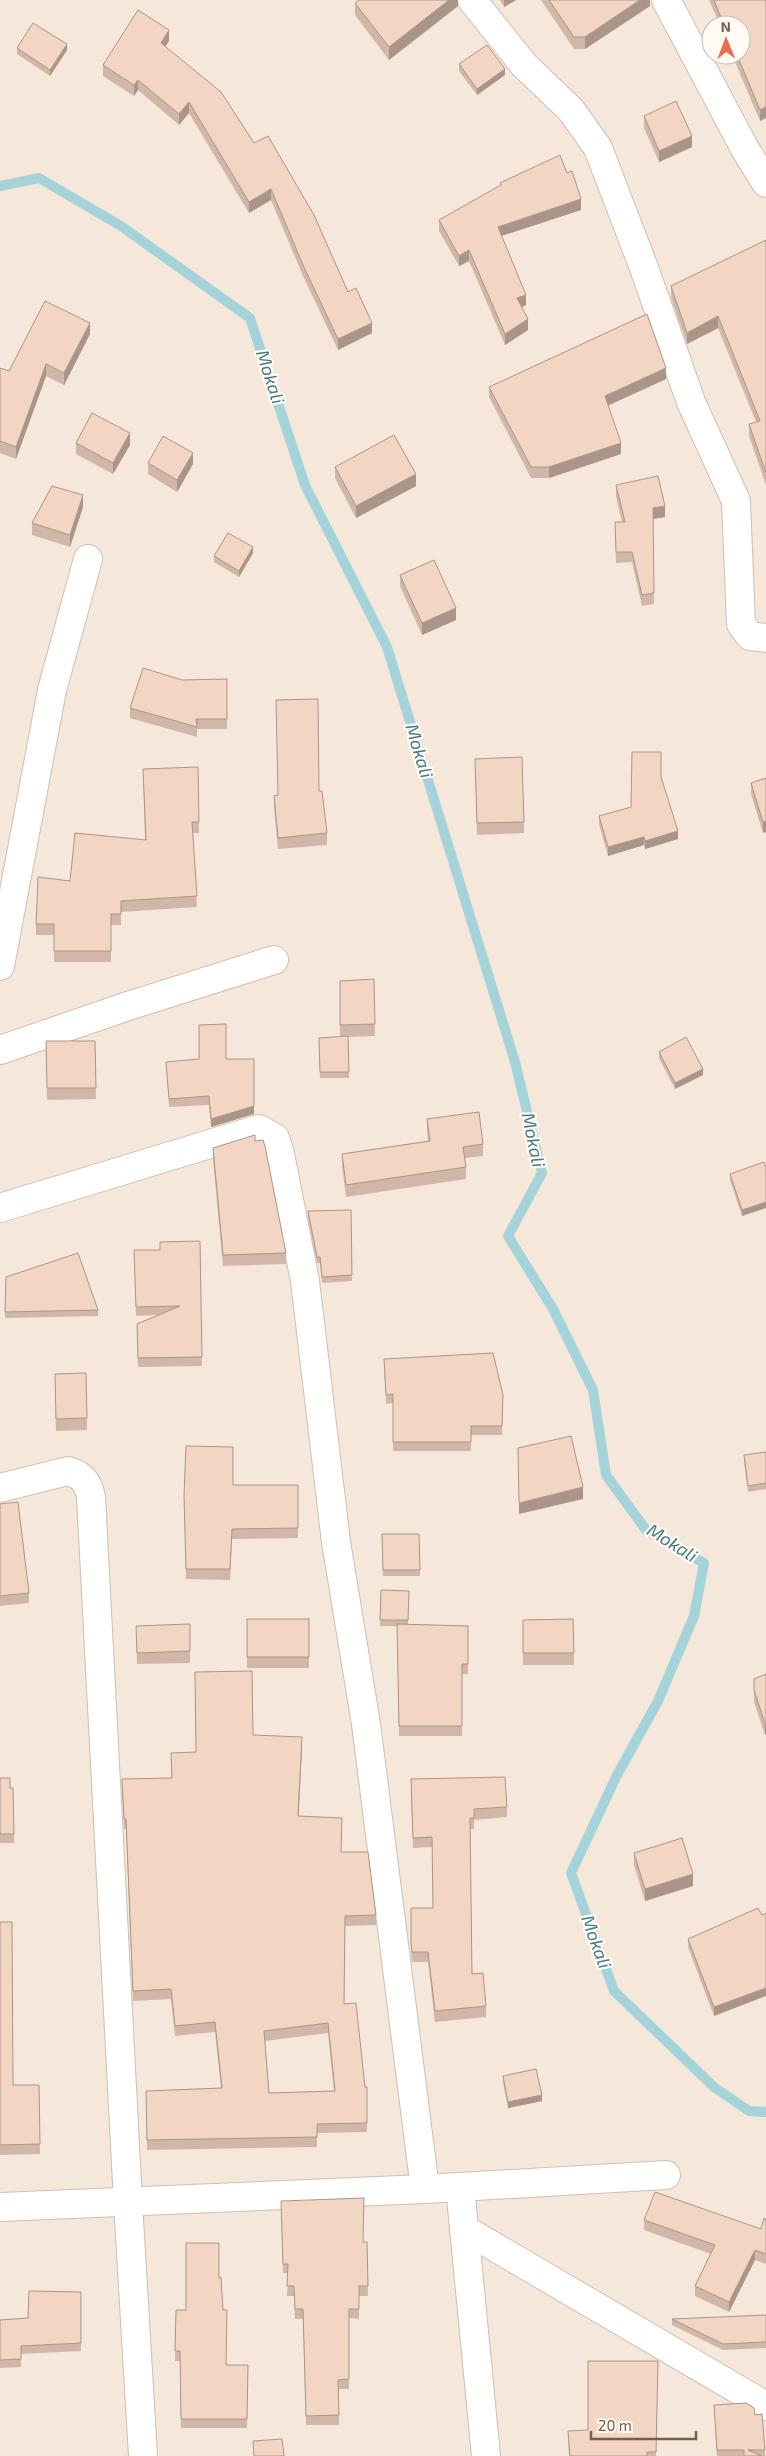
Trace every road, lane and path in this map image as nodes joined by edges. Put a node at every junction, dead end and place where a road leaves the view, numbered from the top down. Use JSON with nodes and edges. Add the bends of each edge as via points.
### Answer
{"nodes":[{"id":1,"x":472,"y":0,"type":"edge"},
{"id":2,"x":666,"y":0,"type":"edge"},
{"id":3,"x":766,"y":183,"type":"edge"},
{"id":4,"x":88,"y":559,"type":"dead end"},
{"id":5,"x":766,"y":638,"type":"edge"},
{"id":6,"x":274,"y":960,"type":"dead end"},
{"id":7,"x":0,"y":966,"type":"edge"},
{"id":8,"x":0,"y":1050,"type":"edge"},
{"id":9,"x":0,"y":1208,"type":"edge"},
{"id":10,"x":0,"y":1488,"type":"edge"},
{"id":11,"x":666,"y":2176,"type":"dead end"},
{"id":12,"x":460,"y":2187,"type":"junction"},
{"id":13,"x":425,"y":2189,"type":"junction"},
{"id":14,"x":128,"y":2202,"type":"junction"},
{"id":15,"x":0,"y":2208,"type":"edge"},
{"id":16,"x":464,"y":2229,"type":"junction"},
{"id":17,"x":766,"y":2406,"type":"edge"},
{"id":18,"x":143,"y":2456,"type":"edge"},
{"id":19,"x":486,"y":2456,"type":"edge"}],
"edges":[{"from":1,"to":5,"type":"street","via":[[524,65],[571,110],[598,148],[692,402],[736,501],[741,624],[750,636]]},
{"from":2,"to":3,"type":"street"},
{"from":4,"to":7,"type":"street","via":[[52,690]]},
{"from":6,"to":8,"type":"street"},
{"from":9,"to":13,"type":"street","via":[[259,1130],[275,1138],[305,1281],[336,1542],[366,1724]]},
{"from":10,"to":14,"type":"street","via":[[68,1472],[78,1474],[89,1484]]},
{"from":11,"to":12,"type":"street"},
{"from":12,"to":13,"type":"street"},
{"from":12,"to":16,"type":"street"},
{"from":13,"to":14,"type":"street"},
{"from":14,"to":15,"type":"street"},
{"from":14,"to":18,"type":"street"},
{"from":16,"to":17,"type":"street"},
{"from":16,"to":19,"type":"street"}]}
